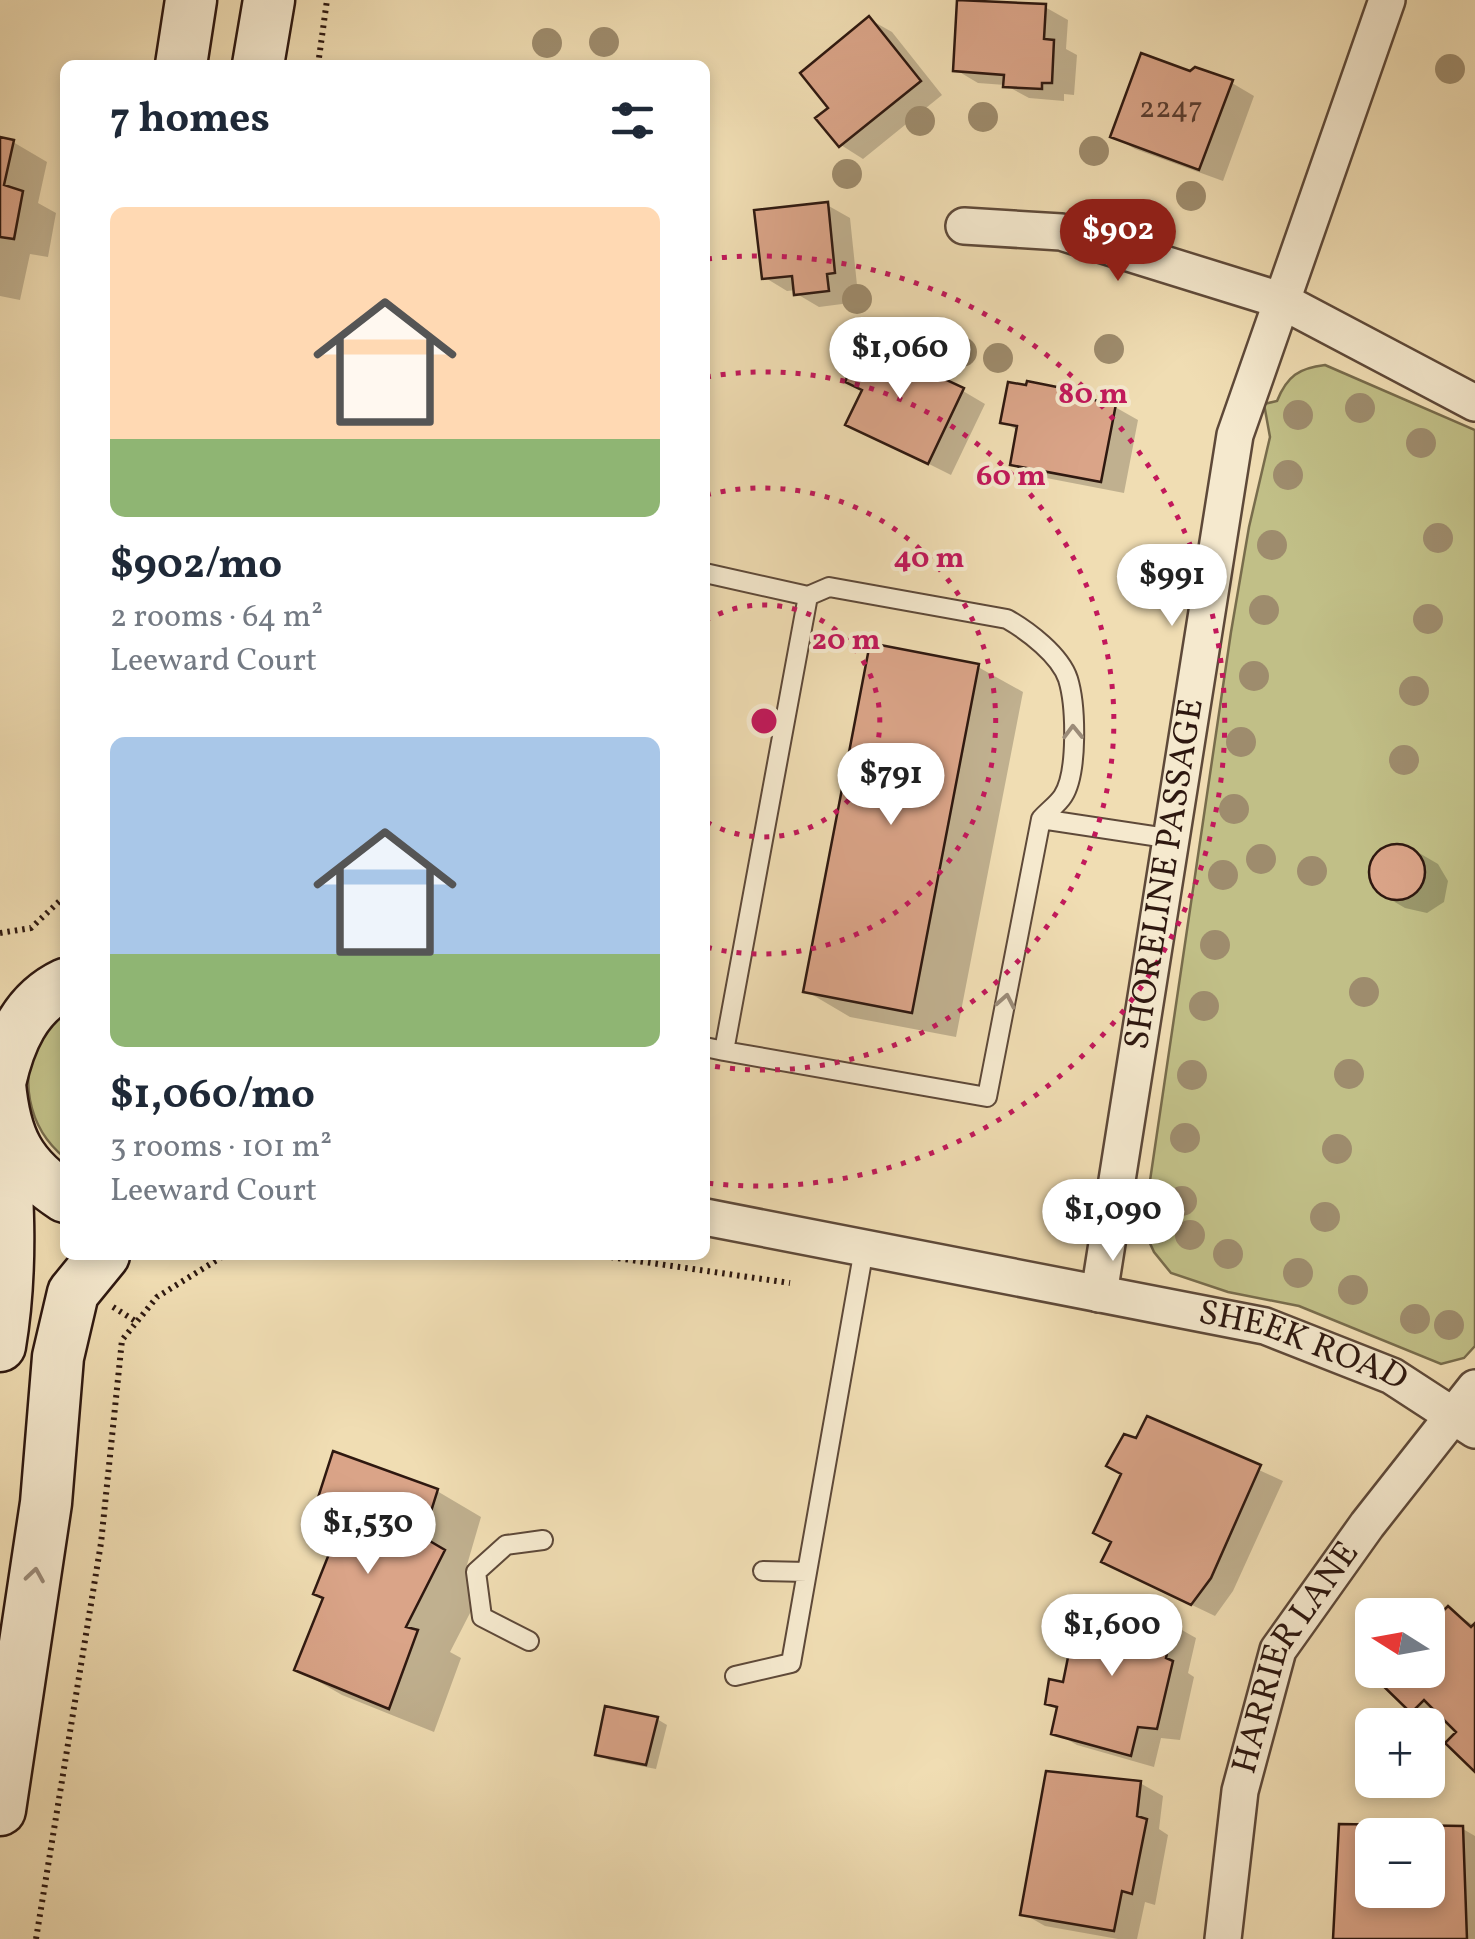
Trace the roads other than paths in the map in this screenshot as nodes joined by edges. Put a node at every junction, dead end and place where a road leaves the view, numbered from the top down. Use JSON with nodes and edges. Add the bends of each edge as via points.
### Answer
{"nodes":[{"id":1,"x":192,"y":0,"type":"edge"},
{"id":2,"x":269,"y":0,"type":"edge"},
{"id":3,"x":1387,"y":0,"type":"edge"},
{"id":4,"x":182,"y":60,"type":"edge"},
{"id":5,"x":259,"y":60,"type":"edge"},
{"id":6,"x":964,"y":226,"type":"dead end"},
{"id":7,"x":1280,"y":300,"type":"junction"},
{"id":8,"x":1475,"y":403,"type":"edge"},
{"id":9,"x":710,"y":573,"type":"edge"},
{"id":10,"x":808,"y":596,"type":"junction"},
{"id":11,"x":1041,"y":819,"type":"junction"},
{"id":12,"x":1173,"y":839,"type":"junction"},
{"id":13,"x":45,"y":989,"type":"edge"},
{"id":14,"x":714,"y":1049,"type":"edge"},
{"id":15,"x":1,"y":1096,"type":"edge"},
{"id":16,"x":60,"y":1194,"type":"edge"},
{"id":17,"x":710,"y":1218,"type":"edge"},
{"id":18,"x":864,"y":1249,"type":"junction"},
{"id":19,"x":100,"y":1260,"type":"edge"},
{"id":20,"x":1099,"y":1294,"type":"junction"},
{"id":21,"x":0,"y":1346,"type":"edge"},
{"id":22,"x":1468,"y":1411,"type":"edge"},
{"id":23,"x":542,"y":1540,"type":"dead end"},
{"id":24,"x":764,"y":1571,"type":"dead end"},
{"id":25,"x":806,"y":1572,"type":"junction"},
{"id":26,"x":530,"y":1641,"type":"dead end"},
{"id":27,"x":735,"y":1676,"type":"dead end"},
{"id":28,"x":0,"y":1810,"type":"edge"},
{"id":29,"x":1223,"y":1939,"type":"edge"}],
"edges":[{"from":1,"to":4,"type":"main road"},
{"from":2,"to":5,"type":"main road"},
{"from":3,"to":7,"type":"street","name":"SHORELINE PASSAGE"},
{"from":6,"to":7,"type":"street","via":[[1060,232]]},
{"from":7,"to":8,"type":"street"},
{"from":7,"to":12,"type":"street","name":"SHORELINE PASSAGE","via":[[1235,434]]},
{"from":9,"to":10,"type":"lane"},
{"from":11,"to":10,"type":"lane","one_way":true,"via":[[1065,794],[1074,729],[1068,676],[1033,634],[1007,619],[829,587]]},
{"from":10,"to":14,"type":"lane"},
{"from":11,"to":12,"type":"lane"},
{"from":14,"to":11,"type":"lane","one_way":true,"via":[[987,1097]]},
{"from":12,"to":20,"type":"street","name":"SHORELINE PASSAGE"},
{"from":13,"to":15,"type":"main road","via":[[8,1048]]},
{"from":15,"to":16,"type":"main road","via":[[17,1153]]},
{"from":15,"to":21,"type":"main road","via":[[11,1234]]},
{"from":17,"to":18,"type":"street","name":"SHEEK ROAD"},
{"from":18,"to":20,"type":"street","name":"SHEEK ROAD"},
{"from":18,"to":25,"type":"lane"},
{"from":28,"to":19,"type":"main road","one_way":true,"via":[[46,1504],[58,1357],[73,1293]]},
{"from":20,"to":22,"type":"street","name":"SHEEK ROAD","via":[[1265,1326]]},
{"from":22,"to":29,"type":"street","name":"HARRIER LANE","via":[[1367,1525],[1278,1650],[1240,1791]]},
{"from":23,"to":26,"type":"lane","via":[[506,1545],[476,1572],[482,1617]]},
{"from":24,"to":25,"type":"lane"},
{"from":25,"to":27,"type":"lane","via":[[791,1663]]}]}
